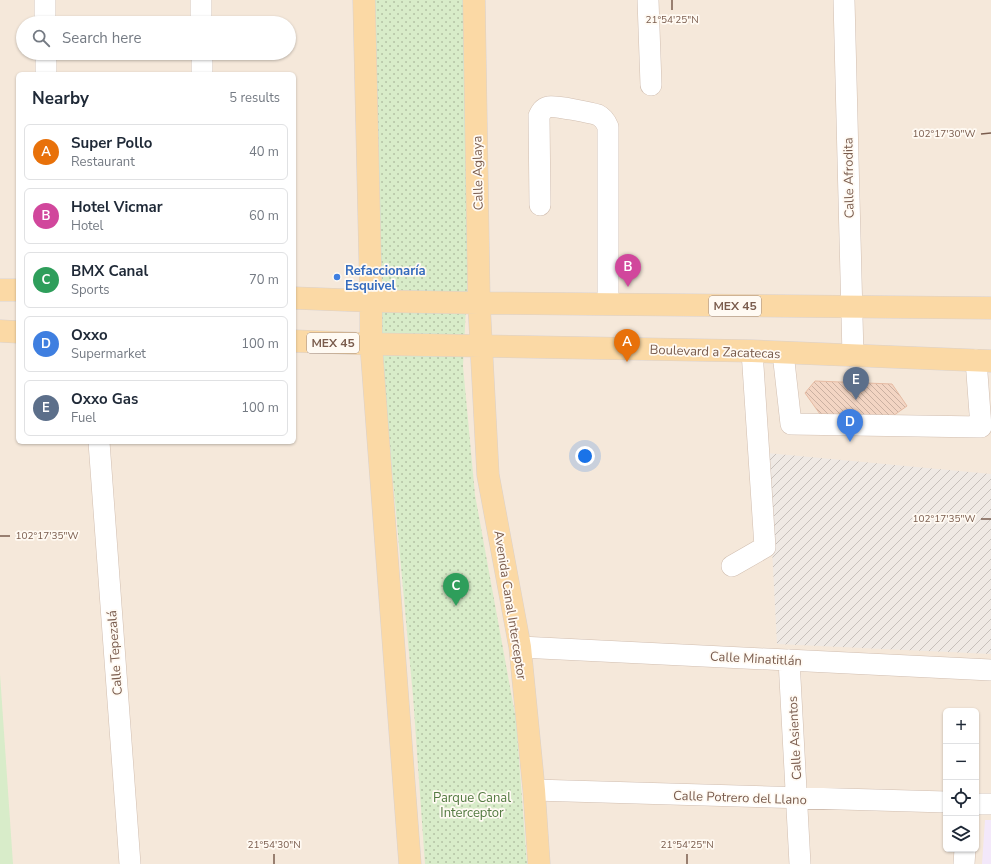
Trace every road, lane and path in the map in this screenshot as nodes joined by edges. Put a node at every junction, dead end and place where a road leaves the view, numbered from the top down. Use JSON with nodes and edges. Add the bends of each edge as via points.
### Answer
{"nodes":[{"id":1,"x":45,"y":0,"type":"edge"},
{"id":2,"x":201,"y":0,"type":"edge"},
{"id":3,"x":364,"y":0,"type":"edge"},
{"id":4,"x":474,"y":0,"type":"edge"},
{"id":5,"x":648,"y":0,"type":"edge"},
{"id":6,"x":844,"y":0,"type":"edge"},
{"id":7,"x":45,"y":16,"type":"edge"},
{"id":8,"x":201,"y":16,"type":"edge"},
{"id":9,"x":46,"y":60,"type":"edge"},
{"id":10,"x":202,"y":60,"type":"edge"},
{"id":11,"x":46,"y":72,"type":"edge"},
{"id":12,"x":202,"y":72,"type":"edge"},
{"id":13,"x":651,"y":85,"type":"dead end"},
{"id":14,"x":540,"y":205,"type":"dead end"},
{"id":15,"x":0,"y":290,"type":"edge"},
{"id":16,"x":16,"y":290,"type":"edge"},
{"id":17,"x":296,"y":298,"type":"edge"},
{"id":18,"x":371,"y":301,"type":"junction"},
{"id":19,"x":479,"y":303,"type":"junction"},
{"id":20,"x":608,"y":304,"type":"junction"},
{"id":21,"x":852,"y":307,"type":"junction"},
{"id":22,"x":991,"y":308,"type":"edge"},
{"id":23,"x":0,"y":331,"type":"edge"},
{"id":24,"x":16,"y":332,"type":"edge"},
{"id":25,"x":296,"y":341,"type":"edge"},
{"id":26,"x":371,"y":344,"type":"junction"},
{"id":27,"x":481,"y":346,"type":"junction"},
{"id":28,"x":752,"y":351,"type":"junction"},
{"id":29,"x":783,"y":353,"type":"junction"},
{"id":30,"x":853,"y":356,"type":"junction"},
{"id":31,"x":983,"y":360,"type":"edge"},
{"id":32,"x":98,"y":444,"type":"edge"},
{"id":33,"x":732,"y":566,"type":"dead end"},
{"id":34,"x":520,"y":647,"type":"junction"},
{"id":35,"x":789,"y":660,"type":"junction"},
{"id":36,"x":991,"y":670,"type":"edge"},
{"id":37,"x":534,"y":790,"type":"junction"},
{"id":38,"x":797,"y":799,"type":"junction"},
{"id":39,"x":943,"y":802,"type":"edge"},
{"id":40,"x":979,"y":804,"type":"edge"},
{"id":41,"x":991,"y":804,"type":"edge"},
{"id":42,"x":965,"y":852,"type":"edge"},
{"id":43,"x":130,"y":864,"type":"edge"},
{"id":44,"x":410,"y":864,"type":"edge"},
{"id":45,"x":539,"y":864,"type":"edge"},
{"id":46,"x":800,"y":864,"type":"edge"},
{"id":47,"x":964,"y":864,"type":"edge"}],
"edges":[{"from":1,"to":7,"type":"street"},
{"from":2,"to":8,"type":"street"},
{"from":3,"to":18,"type":"main road"},
{"from":4,"to":19,"type":"main road","name":"Calle Aglaya"},
{"from":5,"to":13,"type":"street"},
{"from":6,"to":21,"type":"street","name":"Calle Afrodita"},
{"from":9,"to":11,"type":"street"},
{"from":10,"to":12,"type":"street"},
{"from":14,"to":20,"type":"street","via":[[539,116],[542,110],[547,107],[558,107],[599,116],[605,120],[608,128]]},
{"from":15,"to":16,"type":"main road"},
{"from":17,"to":18,"type":"main road","number":"MEX 45"},
{"from":18,"to":19,"type":"main road","number":"MEX 45"},
{"from":18,"to":26,"type":"main road"},
{"from":19,"to":20,"type":"main road","number":"MEX 45"},
{"from":19,"to":27,"type":"main road","name":"Calle Aglaya"},
{"from":20,"to":21,"type":"main road","number":"MEX 45"},
{"from":21,"to":22,"type":"main road","number":"MEX 45"},
{"from":21,"to":30,"type":"street","name":"Calle Afrodita"},
{"from":23,"to":24,"type":"main road"},
{"from":25,"to":26,"type":"main road","name":"Boulevard a Zacatecas","number":"MEX 45"},
{"from":26,"to":27,"type":"main road","name":"Boulevard a Zacatecas","number":"MEX 45"},
{"from":26,"to":44,"type":"main road"},
{"from":27,"to":28,"type":"main road","name":"Boulevard a Zacatecas","number":"MEX 45"},
{"from":27,"to":34,"type":"main road","name":"Avenida Canal Interceptor","via":[[488,475]]},
{"from":28,"to":29,"type":"main road","name":"Boulevard a Zacatecas","number":"MEX 45"},
{"from":28,"to":33,"type":"street","via":[[765,547]]},
{"from":29,"to":30,"type":"main road","name":"Boulevard a Zacatecas","number":"MEX 45"},
{"from":29,"to":31,"type":"street","via":[[791,424],[981,427]]},
{"from":30,"to":31,"type":"main road","name":"Boulevard a Zacatecas","number":"MEX 45"},
{"from":32,"to":43,"type":"street","name":"Calle Tepezalá"},
{"from":34,"to":35,"type":"street","name":"Calle Minatitlán"},
{"from":34,"to":37,"type":"main road","name":"Avenida Canal Interceptor"},
{"from":35,"to":36,"type":"street","name":"Calle Minatitlán"},
{"from":35,"to":38,"type":"street","name":"Calle Asientos"},
{"from":37,"to":38,"type":"street","name":"Calle Potrero del Llano"},
{"from":37,"to":45,"type":"main road","name":"Avenida Canal Interceptor"},
{"from":38,"to":39,"type":"street","name":"Calle Potrero del Llano"},
{"from":38,"to":46,"type":"street","name":"Calle Asientos"},
{"from":40,"to":41,"type":"street"},
{"from":42,"to":47,"type":"street"}]}
